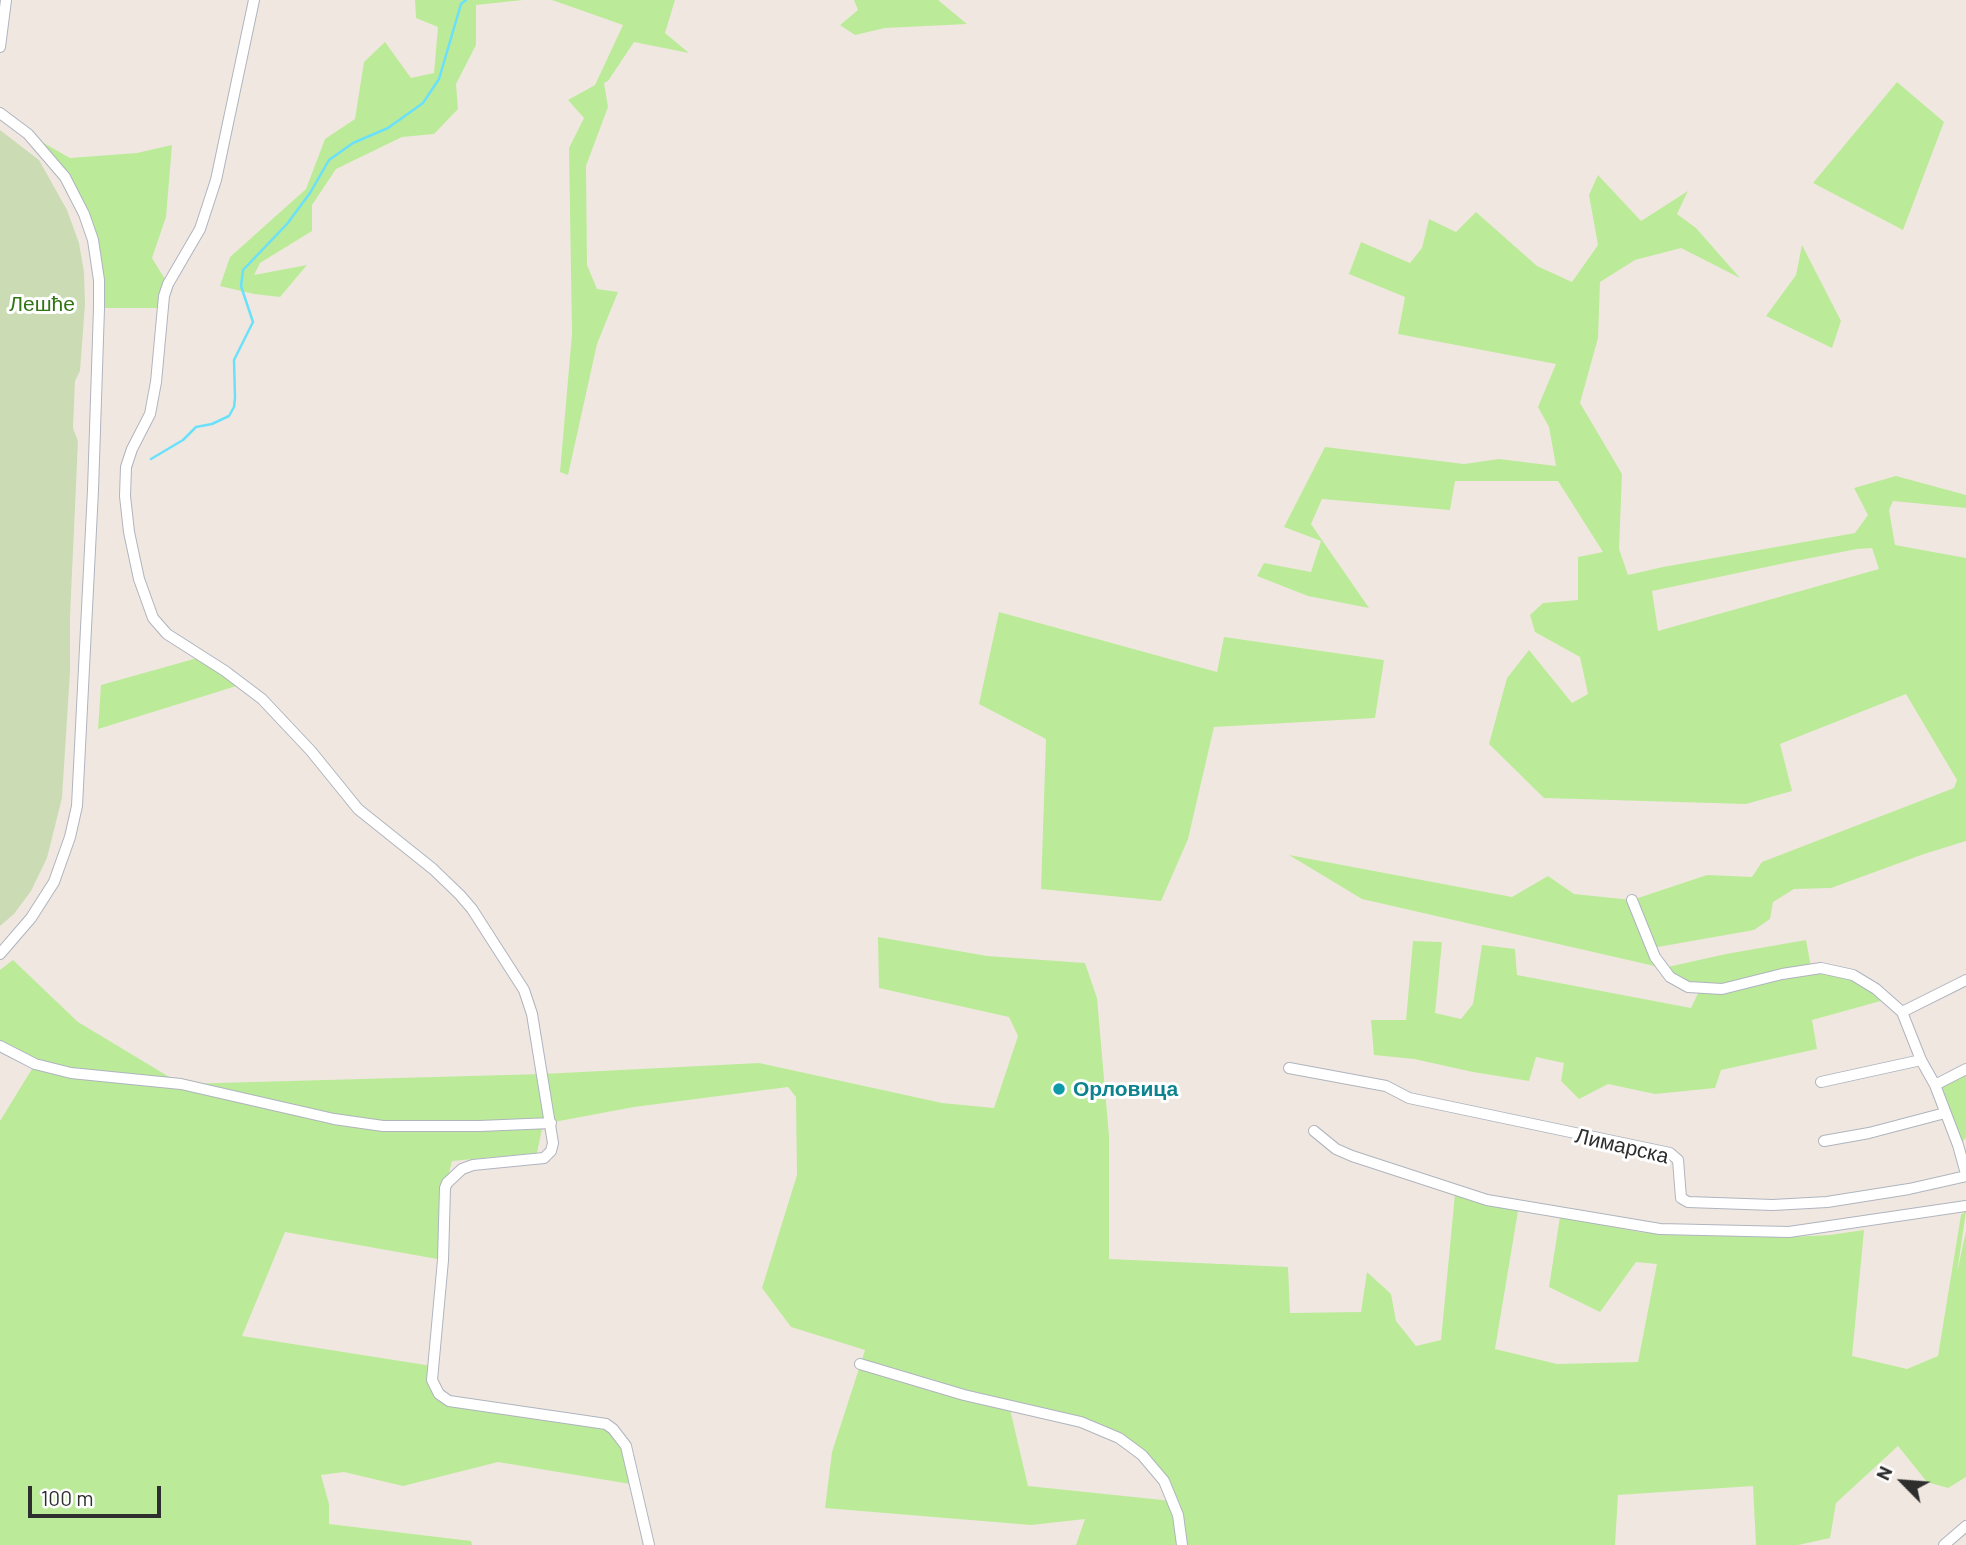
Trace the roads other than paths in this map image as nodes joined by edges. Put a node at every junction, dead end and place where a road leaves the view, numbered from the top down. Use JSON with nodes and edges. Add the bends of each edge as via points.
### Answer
{"nodes":[{"id":1,"x":6,"y":0,"type":"edge"},
{"id":2,"x":254,"y":0,"type":"edge"},
{"id":3,"x":0,"y":47,"type":"edge"},
{"id":4,"x":0,"y":113,"type":"edge"},
{"id":5,"x":1632,"y":900,"type":"dead end"},
{"id":6,"x":0,"y":954,"type":"edge"},
{"id":7,"x":1966,"y":980,"type":"edge"},
{"id":8,"x":1902,"y":1012,"type":"junction"},
{"id":9,"x":0,"y":1046,"type":"edge"},
{"id":10,"x":1921,"y":1060,"type":"junction"},
{"id":11,"x":1289,"y":1068,"type":"dead end"},
{"id":12,"x":1966,"y":1069,"type":"edge"},
{"id":13,"x":1821,"y":1082,"type":"dead end"},
{"id":14,"x":1935,"y":1086,"type":"junction"},
{"id":15,"x":1945,"y":1114,"type":"junction"},
{"id":16,"x":551,"y":1123,"type":"junction"},
{"id":17,"x":1314,"y":1131,"type":"dead end"},
{"id":18,"x":1824,"y":1141,"type":"dead end"},
{"id":19,"x":1962,"y":1142,"type":"edge"},
{"id":20,"x":1966,"y":1175,"type":"edge"},
{"id":21,"x":1966,"y":1206,"type":"edge"},
{"id":22,"x":860,"y":1364,"type":"dead end"},
{"id":23,"x":1966,"y":1526,"type":"edge"},
{"id":24,"x":649,"y":1545,"type":"edge"},
{"id":25,"x":1182,"y":1545,"type":"edge"},
{"id":26,"x":1944,"y":1545,"type":"edge"}],
"edges":[{"from":1,"to":3,"type":"street"},
{"from":2,"to":16,"type":"street","via":[[216,180],[200,229],[164,296],[150,414],[125,467],[129,532],[146,601],[167,634],[262,699],[358,809],[433,869],[472,909],[529,1001]]},
{"from":4,"to":6,"type":"street","via":[[28,134],[65,177],[93,240],[99,280],[77,806],[54,882]]},
{"from":5,"to":8,"type":"street","via":[[1655,957],[1678,982],[1722,989],[1829,968],[1864,980]]},
{"from":7,"to":8,"type":"street"},
{"from":8,"to":10,"type":"street"},
{"from":9,"to":16,"type":"street","via":[[35,1064],[71,1073],[181,1084],[383,1126]]},
{"from":10,"to":13,"type":"street"},
{"from":10,"to":14,"type":"street"},
{"from":11,"to":20,"type":"street","name":"Лимарска","via":[[1386,1086],[1409,1098],[1670,1153],[1678,1160],[1681,1198],[1688,1202],[1827,1202]]},
{"from":12,"to":14,"type":"street"},
{"from":14,"to":15,"type":"street"},
{"from":15,"to":18,"type":"street"},
{"from":15,"to":19,"type":"street"},
{"from":16,"to":24,"type":"street","via":[[553,1143],[544,1158],[473,1165],[462,1169],[445,1188],[432,1380],[449,1401],[606,1424],[613,1429],[626,1446]]},
{"from":17,"to":21,"type":"street","via":[[1352,1156],[1487,1200],[1650,1228],[1789,1232]]},
{"from":19,"to":20,"type":"street"},
{"from":22,"to":25,"type":"street","via":[[964,1395],[1081,1422],[1119,1438],[1142,1455],[1164,1481],[1178,1516]]},
{"from":23,"to":26,"type":"street"}]}
